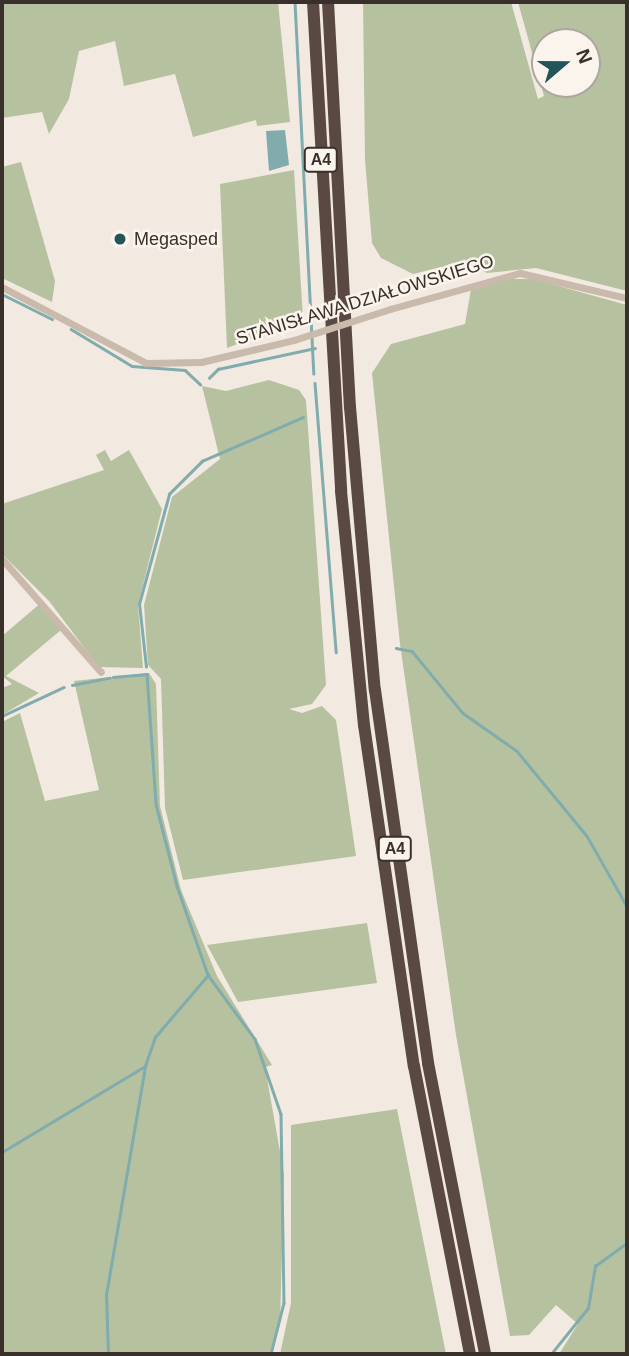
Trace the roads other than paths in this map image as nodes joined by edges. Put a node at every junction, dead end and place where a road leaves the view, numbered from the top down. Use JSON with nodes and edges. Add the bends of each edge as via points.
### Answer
{"nodes":[{"id":1,"x":313,"y":2,"type":"edge"},
{"id":2,"x":328,"y":2,"type":"edge"},
{"id":3,"x":2,"y":287,"type":"edge"},
{"id":4,"x":627,"y":298,"type":"edge"},
{"id":5,"x":2,"y":559,"type":"edge"},
{"id":6,"x":101,"y":672,"type":"dead end"},
{"id":7,"x":470,"y":1354,"type":"edge"},
{"id":8,"x":485,"y":1354,"type":"edge"}],
"edges":[{"from":1,"to":7,"type":"highway","number":"A4","via":[[341,491],[364,725],[411,1053]]},
{"from":2,"to":8,"type":"highway","number":"A4","via":[[351,421],[375,690],[424,1037]]},
{"from":3,"to":4,"type":"street","name":"STANISŁAWA DZIAŁOWSKIEGO","bridge":true,"via":[[146,363],[201,362],[293,340],[520,273]]},
{"from":5,"to":6,"type":"street"}]}
